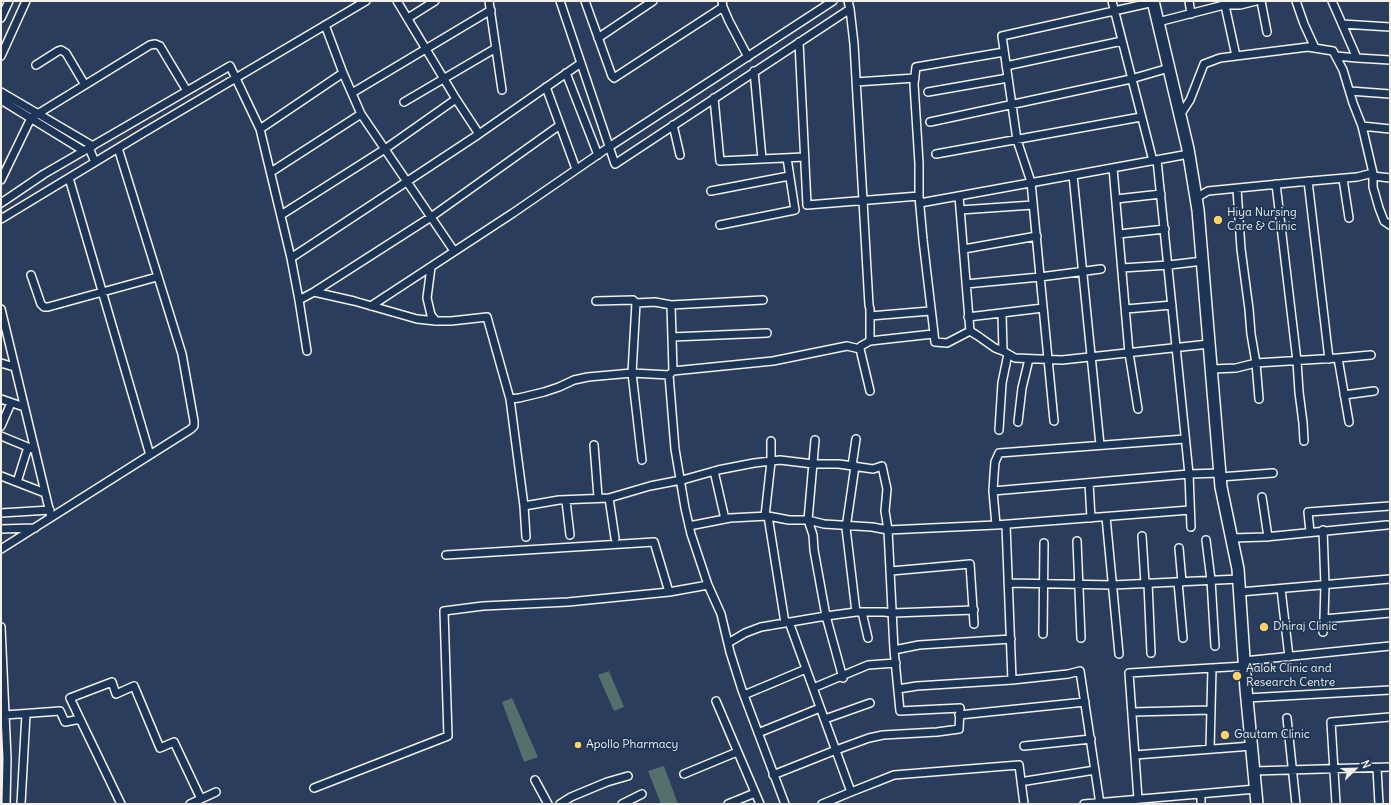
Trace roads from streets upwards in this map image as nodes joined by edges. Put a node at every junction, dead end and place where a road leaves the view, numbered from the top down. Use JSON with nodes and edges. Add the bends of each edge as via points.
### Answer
{"nodes":[{"id":1,"x":9,"y":1,"type":"edge"},
{"id":2,"x":26,"y":1,"type":"edge"},
{"id":3,"x":366,"y":1,"type":"edge"},
{"id":4,"x":397,"y":1,"type":"edge"},
{"id":5,"x":435,"y":1,"type":"edge"},
{"id":6,"x":489,"y":1,"type":"edge"},
{"id":7,"x":560,"y":1,"type":"edge"},
{"id":8,"x":586,"y":1,"type":"edge"},
{"id":9,"x":653,"y":1,"type":"edge"},
{"id":10,"x":833,"y":1,"type":"edge"},
{"id":11,"x":848,"y":1,"type":"edge"},
{"id":12,"x":1112,"y":1,"type":"edge"},
{"id":13,"x":1188,"y":1,"type":"edge"},
{"id":14,"x":1256,"y":1,"type":"edge"},
{"id":15,"x":1261,"y":1,"type":"edge"},
{"id":16,"x":1296,"y":1,"type":"edge"},
{"id":17,"x":1332,"y":1,"type":"edge"},
{"id":18,"x":1153,"y":2,"type":"edge"},
{"id":19,"x":1224,"y":3,"type":"edge"},
{"id":20,"x":723,"y":4,"type":"edge"},
{"id":21,"x":850,"y":9,"type":"junction"},
{"id":22,"x":491,"y":10,"type":"junction"},
{"id":23,"x":1114,"y":10,"type":"junction"},
{"id":24,"x":1191,"y":14,"type":"junction"},
{"id":25,"x":1,"y":18,"type":"edge"},
{"id":26,"x":408,"y":18,"type":"junction"},
{"id":27,"x":1158,"y":22,"type":"junction"},
{"id":28,"x":1342,"y":24,"type":"junction"},
{"id":29,"x":326,"y":25,"type":"junction"},
{"id":30,"x":1390,"y":28,"type":"edge"},
{"id":31,"x":1267,"y":32,"type":"dead end"},
{"id":32,"x":598,"y":38,"type":"junction"},
{"id":33,"x":1122,"y":41,"type":"junction"},
{"id":34,"x":799,"y":42,"type":"junction"},
{"id":35,"x":496,"y":48,"type":"junction"},
{"id":36,"x":1315,"y":48,"type":"junction"},
{"id":37,"x":426,"y":49,"type":"junction"},
{"id":38,"x":1004,"y":52,"type":"junction"},
{"id":39,"x":1,"y":56,"type":"edge"},
{"id":40,"x":1236,"y":56,"type":"junction"},
{"id":41,"x":1336,"y":56,"type":"junction"},
{"id":42,"x":748,"y":57,"type":"junction"},
{"id":43,"x":1357,"y":58,"type":"junction"},
{"id":44,"x":1390,"y":60,"type":"edge"},
{"id":45,"x":581,"y":63,"type":"junction"},
{"id":46,"x":36,"y":65,"type":"dead end"},
{"id":47,"x":1006,"y":66,"type":"junction"},
{"id":48,"x":1169,"y":68,"type":"junction"},
{"id":49,"x":754,"y":71,"type":"junction"},
{"id":50,"x":343,"y":73,"type":"junction"},
{"id":51,"x":566,"y":73,"type":"junction"},
{"id":52,"x":236,"y":78,"type":"junction"},
{"id":53,"x":444,"y":78,"type":"junction"},
{"id":54,"x":915,"y":78,"type":"junction"},
{"id":55,"x":1008,"y":78,"type":"junction"},
{"id":56,"x":1131,"y":78,"type":"junction"},
{"id":57,"x":856,"y":82,"type":"junction"},
{"id":58,"x":85,"y":85,"type":"junction"},
{"id":59,"x":546,"y":87,"type":"junction"},
{"id":60,"x":502,"y":90,"type":"dead end"},
{"id":61,"x":187,"y":91,"type":"junction"},
{"id":62,"x":1350,"y":91,"type":"junction"},
{"id":63,"x":1,"y":92,"type":"edge"},
{"id":64,"x":928,"y":92,"type":"dead end"},
{"id":65,"x":352,"y":93,"type":"junction"},
{"id":66,"x":1390,"y":94,"type":"edge"},
{"id":67,"x":714,"y":98,"type":"junction"},
{"id":68,"x":456,"y":99,"type":"junction"},
{"id":69,"x":1,"y":100,"type":"edge"},
{"id":70,"x":404,"y":102,"type":"dead end"},
{"id":71,"x":1012,"y":104,"type":"junction"},
{"id":72,"x":38,"y":114,"type":"junction"},
{"id":73,"x":361,"y":114,"type":"junction"},
{"id":74,"x":1180,"y":115,"type":"junction"},
{"id":75,"x":31,"y":118,"type":"junction"},
{"id":76,"x":1141,"y":118,"type":"junction"},
{"id":77,"x":930,"y":122,"type":"dead end"},
{"id":78,"x":560,"y":125,"type":"junction"},
{"id":79,"x":673,"y":125,"type":"junction"},
{"id":80,"x":1362,"y":126,"type":"junction"},
{"id":81,"x":260,"y":129,"type":"junction"},
{"id":82,"x":1390,"y":129,"type":"edge"},
{"id":83,"x":479,"y":134,"type":"junction"},
{"id":84,"x":1017,"y":140,"type":"junction"},
{"id":85,"x":609,"y":147,"type":"junction"},
{"id":86,"x":89,"y":148,"type":"junction"},
{"id":87,"x":118,"y":148,"type":"junction"},
{"id":88,"x":385,"y":149,"type":"junction"},
{"id":89,"x":936,"y":154,"type":"dead end"},
{"id":90,"x":1189,"y":154,"type":"junction"},
{"id":91,"x":598,"y":155,"type":"junction"},
{"id":92,"x":680,"y":155,"type":"dead end"},
{"id":93,"x":804,"y":157,"type":"junction"},
{"id":94,"x":787,"y":158,"type":"junction"},
{"id":95,"x":762,"y":159,"type":"junction"},
{"id":96,"x":1155,"y":160,"type":"junction"},
{"id":97,"x":95,"y":162,"type":"junction"},
{"id":98,"x":1113,"y":168,"type":"junction"},
{"id":99,"x":576,"y":169,"type":"junction"},
{"id":100,"x":271,"y":172,"type":"junction"},
{"id":101,"x":1073,"y":175,"type":"junction"},
{"id":102,"x":1373,"y":175,"type":"junction"},
{"id":103,"x":790,"y":176,"type":"junction"},
{"id":104,"x":69,"y":178,"type":"junction"},
{"id":105,"x":1390,"y":178,"type":"edge"},
{"id":106,"x":1343,"y":179,"type":"junction"},
{"id":107,"x":1,"y":180,"type":"edge"},
{"id":108,"x":1308,"y":181,"type":"junction"},
{"id":109,"x":406,"y":182,"type":"junction"},
{"id":110,"x":1032,"y":182,"type":"junction"},
{"id":111,"x":1276,"y":184,"type":"junction"},
{"id":112,"x":1237,"y":189,"type":"junction"},
{"id":113,"x":711,"y":191,"type":"dead end"},
{"id":114,"x":1161,"y":194,"type":"junction"},
{"id":115,"x":959,"y":196,"type":"junction"},
{"id":116,"x":1196,"y":198,"type":"junction"},
{"id":117,"x":1116,"y":199,"type":"junction"},
{"id":118,"x":919,"y":200,"type":"junction"},
{"id":119,"x":863,"y":201,"type":"junction"},
{"id":120,"x":1,"y":203,"type":"edge"},
{"id":121,"x":1033,"y":204,"type":"junction"},
{"id":122,"x":960,"y":210,"type":"junction"},
{"id":123,"x":281,"y":215,"type":"junction"},
{"id":124,"x":430,"y":217,"type":"junction"},
{"id":125,"x":1349,"y":218,"type":"dead end"},
{"id":126,"x":1,"y":219,"type":"edge"},
{"id":127,"x":720,"y":225,"type":"dead end"},
{"id":128,"x":1390,"y":225,"type":"edge"},
{"id":129,"x":1165,"y":229,"type":"junction"},
{"id":130,"x":1119,"y":234,"type":"junction"},
{"id":131,"x":1037,"y":236,"type":"junction"},
{"id":132,"x":964,"y":249,"type":"junction"},
{"id":133,"x":454,"y":251,"type":"junction"},
{"id":134,"x":291,"y":258,"type":"junction"},
{"id":135,"x":1203,"y":261,"type":"junction"},
{"id":136,"x":1168,"y":265,"type":"junction"},
{"id":137,"x":432,"y":267,"type":"junction"},
{"id":138,"x":1122,"y":268,"type":"junction"},
{"id":139,"x":1101,"y":269,"type":"dead end"},
{"id":140,"x":1082,"y":271,"type":"junction"},
{"id":141,"x":31,"y":275,"type":"dead end"},
{"id":142,"x":157,"y":277,"type":"junction"},
{"id":143,"x":1040,"y":277,"type":"junction"},
{"id":144,"x":966,"y":284,"type":"junction"},
{"id":145,"x":102,"y":292,"type":"junction"},
{"id":146,"x":314,"y":292,"type":"junction"},
{"id":147,"x":299,"y":300,"type":"junction"},
{"id":148,"x":596,"y":300,"type":"dead end"},
{"id":149,"x":763,"y":300,"type":"dead end"},
{"id":150,"x":636,"y":303,"type":"junction"},
{"id":151,"x":671,"y":305,"type":"junction"},
{"id":152,"x":1172,"y":305,"type":"junction"},
{"id":153,"x":371,"y":306,"type":"junction"},
{"id":154,"x":1043,"y":308,"type":"junction"},
{"id":155,"x":1,"y":309,"type":"edge"},
{"id":156,"x":1126,"y":309,"type":"junction"},
{"id":157,"x":930,"y":310,"type":"junction"},
{"id":158,"x":1002,"y":314,"type":"junction"},
{"id":159,"x":870,"y":316,"type":"junction"},
{"id":160,"x":968,"y":317,"type":"junction"},
{"id":161,"x":436,"y":321,"type":"junction"},
{"id":162,"x":3,"y":328,"type":"edge"},
{"id":163,"x":970,"y":331,"type":"junction"},
{"id":164,"x":767,"y":333,"type":"dead end"},
{"id":165,"x":933,"y":334,"type":"junction"},
{"id":166,"x":672,"y":337,"type":"junction"},
{"id":167,"x":870,"y":341,"type":"junction"},
{"id":168,"x":1209,"y":344,"type":"junction"},
{"id":169,"x":1176,"y":347,"type":"junction"},
{"id":170,"x":860,"y":349,"type":"junction"},
{"id":171,"x":307,"y":351,"type":"dead end"},
{"id":172,"x":1005,"y":352,"type":"junction"},
{"id":173,"x":1129,"y":353,"type":"junction"},
{"id":174,"x":1371,"y":355,"type":"dead end"},
{"id":175,"x":1092,"y":356,"type":"junction"},
{"id":176,"x":1338,"y":358,"type":"junction"},
{"id":177,"x":1029,"y":359,"type":"junction"},
{"id":178,"x":1047,"y":359,"type":"junction"},
{"id":179,"x":1329,"y":359,"type":"junction"},
{"id":180,"x":1297,"y":361,"type":"junction"},
{"id":181,"x":1,"y":363,"type":"edge"},
{"id":182,"x":1256,"y":363,"type":"junction"},
{"id":183,"x":14,"y":367,"type":"junction"},
{"id":184,"x":1212,"y":369,"type":"junction"},
{"id":185,"x":632,"y":373,"type":"junction"},
{"id":186,"x":671,"y":373,"type":"junction"},
{"id":187,"x":870,"y":391,"type":"dead end"},
{"id":188,"x":1374,"y":391,"type":"dead end"},
{"id":189,"x":1344,"y":395,"type":"junction"},
{"id":190,"x":1,"y":399,"type":"edge"},
{"id":191,"x":510,"y":399,"type":"junction"},
{"id":192,"x":1259,"y":399,"type":"dead end"},
{"id":193,"x":11,"y":403,"type":"junction"},
{"id":194,"x":24,"y":408,"type":"junction"},
{"id":195,"x":1138,"y":409,"type":"dead end"},
{"id":196,"x":1054,"y":421,"type":"dead end"},
{"id":197,"x":1018,"y":422,"type":"dead end"},
{"id":198,"x":1348,"y":422,"type":"dead end"},
{"id":199,"x":1,"y":426,"type":"edge"},
{"id":200,"x":999,"y":430,"type":"dead end"},
{"id":201,"x":1,"y":436,"type":"edge"},
{"id":202,"x":856,"y":439,"type":"dead end"},
{"id":203,"x":1185,"y":439,"type":"junction"},
{"id":204,"x":815,"y":440,"type":"dead end"},
{"id":205,"x":771,"y":441,"type":"dead end"},
{"id":206,"x":1304,"y":441,"type":"dead end"},
{"id":207,"x":594,"y":445,"type":"dead end"},
{"id":208,"x":1100,"y":445,"type":"junction"},
{"id":209,"x":32,"y":449,"type":"junction"},
{"id":210,"x":150,"y":455,"type":"junction"},
{"id":211,"x":642,"y":460,"type":"dead end"},
{"id":212,"x":771,"y":462,"type":"junction"},
{"id":213,"x":813,"y":464,"type":"junction"},
{"id":214,"x":854,"y":466,"type":"junction"},
{"id":215,"x":714,"y":471,"type":"junction"},
{"id":216,"x":1273,"y":473,"type":"dead end"},
{"id":217,"x":1189,"y":474,"type":"junction"},
{"id":218,"x":1220,"y":475,"type":"junction"},
{"id":219,"x":1,"y":476,"type":"edge"},
{"id":220,"x":680,"y":480,"type":"junction"},
{"id":221,"x":16,"y":482,"type":"junction"},
{"id":222,"x":1089,"y":483,"type":"junction"},
{"id":223,"x":993,"y":491,"type":"junction"},
{"id":224,"x":45,"y":493,"type":"junction"},
{"id":225,"x":598,"y":497,"type":"junction"},
{"id":226,"x":1262,"y":497,"type":"dead end"},
{"id":227,"x":609,"y":498,"type":"junction"},
{"id":228,"x":566,"y":501,"type":"junction"},
{"id":229,"x":524,"y":506,"type":"junction"},
{"id":230,"x":1390,"y":506,"type":"edge"},
{"id":231,"x":1190,"y":510,"type":"junction"},
{"id":232,"x":1,"y":513,"type":"edge"},
{"id":233,"x":50,"y":514,"type":"junction"},
{"id":234,"x":767,"y":516,"type":"junction"},
{"id":235,"x":1106,"y":517,"type":"junction"},
{"id":236,"x":1091,"y":518,"type":"junction"},
{"id":237,"x":725,"y":519,"type":"junction"},
{"id":238,"x":808,"y":520,"type":"junction"},
{"id":239,"x":996,"y":525,"type":"junction"},
{"id":240,"x":1006,"y":525,"type":"junction"},
{"id":241,"x":1388,"y":525,"type":"dead end"},
{"id":242,"x":689,"y":526,"type":"junction"},
{"id":243,"x":846,"y":526,"type":"junction"},
{"id":244,"x":1191,"y":527,"type":"dead end"},
{"id":245,"x":35,"y":528,"type":"junction"},
{"id":246,"x":1,"y":529,"type":"edge"},
{"id":247,"x":888,"y":530,"type":"junction"},
{"id":248,"x":1323,"y":530,"type":"junction"},
{"id":249,"x":1310,"y":532,"type":"junction"},
{"id":250,"x":570,"y":535,"type":"dead end"},
{"id":251,"x":1142,"y":536,"type":"dead end"},
{"id":252,"x":526,"y":537,"type":"dead end"},
{"id":253,"x":1268,"y":537,"type":"junction"},
{"id":254,"x":615,"y":538,"type":"dead end"},
{"id":255,"x":1232,"y":538,"type":"junction"},
{"id":256,"x":1206,"y":540,"type":"dead end"},
{"id":257,"x":1077,"y":541,"type":"dead end"},
{"id":258,"x":1044,"y":544,"type":"dead end"},
{"id":259,"x":1179,"y":548,"type":"dead end"},
{"id":260,"x":1,"y":549,"type":"edge"},
{"id":261,"x":446,"y":555,"type":"dead end"},
{"id":262,"x":890,"y":571,"type":"junction"},
{"id":263,"x":1239,"y":579,"type":"junction"},
{"id":264,"x":1390,"y":579,"type":"edge"},
{"id":265,"x":1211,"y":580,"type":"junction"},
{"id":266,"x":1180,"y":582,"type":"junction"},
{"id":267,"x":1008,"y":583,"type":"junction"},
{"id":268,"x":1146,"y":583,"type":"junction"},
{"id":269,"x":1043,"y":584,"type":"junction"},
{"id":270,"x":1080,"y":584,"type":"junction"},
{"id":271,"x":708,"y":585,"type":"junction"},
{"id":272,"x":1113,"y":585,"type":"junction"},
{"id":273,"x":1325,"y":585,"type":"junction"},
{"id":274,"x":1281,"y":589,"type":"junction"},
{"id":275,"x":669,"y":592,"type":"junction"},
{"id":276,"x":1240,"y":592,"type":"junction"},
{"id":277,"x":974,"y":610,"type":"junction"},
{"id":278,"x":859,"y":612,"type":"junction"},
{"id":279,"x":893,"y":613,"type":"junction"},
{"id":280,"x":1390,"y":613,"type":"edge"},
{"id":281,"x":826,"y":616,"type":"junction"},
{"id":282,"x":1324,"y":619,"type":"junction"},
{"id":283,"x":787,"y":622,"type":"junction"},
{"id":284,"x":974,"y":624,"type":"dead end"},
{"id":285,"x":1,"y":627,"type":"edge"},
{"id":286,"x":1323,"y":632,"type":"dead end"},
{"id":287,"x":1042,"y":634,"type":"dead end"},
{"id":288,"x":868,"y":638,"type":"dead end"},
{"id":289,"x":1081,"y":638,"type":"dead end"},
{"id":290,"x":1183,"y":638,"type":"dead end"},
{"id":291,"x":1011,"y":639,"type":"junction"},
{"id":292,"x":728,"y":643,"type":"junction"},
{"id":293,"x":1215,"y":646,"type":"dead end"},
{"id":294,"x":1390,"y":646,"type":"edge"},
{"id":295,"x":894,"y":650,"type":"junction"},
{"id":296,"x":1151,"y":653,"type":"dead end"},
{"id":297,"x":1119,"y":654,"type":"dead end"},
{"id":298,"x":1288,"y":657,"type":"junction"},
{"id":299,"x":896,"y":664,"type":"junction"},
{"id":300,"x":1245,"y":664,"type":"junction"},
{"id":301,"x":1212,"y":668,"type":"junction"},
{"id":302,"x":806,"y":669,"type":"junction"},
{"id":303,"x":843,"y":677,"type":"junction"},
{"id":304,"x":1012,"y":680,"type":"junction"},
{"id":305,"x":813,"y":688,"type":"junction"},
{"id":306,"x":898,"y":689,"type":"junction"},
{"id":307,"x":1390,"y":690,"type":"edge"},
{"id":308,"x":744,"y":695,"type":"junction"},
{"id":309,"x":1247,"y":698,"type":"junction"},
{"id":310,"x":716,"y":701,"type":"dead end"},
{"id":311,"x":1085,"y":702,"type":"junction"},
{"id":312,"x":870,"y":703,"type":"dead end"},
{"id":313,"x":820,"y":708,"type":"junction"},
{"id":314,"x":1211,"y":710,"type":"junction"},
{"id":315,"x":1132,"y":712,"type":"junction"},
{"id":316,"x":26,"y":714,"type":"junction"},
{"id":317,"x":5,"y":715,"type":"junction"},
{"id":318,"x":959,"y":715,"type":"junction"},
{"id":319,"x":1390,"y":717,"type":"edge"},
{"id":320,"x":1287,"y":718,"type":"dead end"},
{"id":321,"x":80,"y":719,"type":"junction"},
{"id":322,"x":825,"y":720,"type":"junction"},
{"id":323,"x":758,"y":733,"type":"junction"},
{"id":324,"x":1091,"y":739,"type":"junction"},
{"id":325,"x":1024,"y":746,"type":"dead end"},
{"id":326,"x":1252,"y":746,"type":"junction"},
{"id":327,"x":1210,"y":749,"type":"junction"},
{"id":328,"x":836,"y":750,"type":"junction"},
{"id":329,"x":737,"y":752,"type":"junction"},
{"id":330,"x":1135,"y":754,"type":"junction"},
{"id":331,"x":1390,"y":767,"type":"edge"},
{"id":332,"x":1377,"y":768,"type":"junction"},
{"id":333,"x":1095,"y":770,"type":"junction"},
{"id":334,"x":1292,"y":770,"type":"junction"},
{"id":335,"x":1333,"y":770,"type":"junction"},
{"id":336,"x":1254,"y":772,"type":"junction"},
{"id":337,"x":684,"y":774,"type":"dead end"},
{"id":338,"x":774,"y":775,"type":"junction"},
{"id":339,"x":628,"y":776,"type":"dead end"},
{"id":340,"x":535,"y":780,"type":"dead end"},
{"id":341,"x":1026,"y":781,"type":"dead end"},
{"id":342,"x":314,"y":788,"type":"dead end"},
{"id":343,"x":1256,"y":789,"type":"junction"},
{"id":344,"x":216,"y":792,"type":"dead end"},
{"id":345,"x":851,"y":792,"type":"junction"},
{"id":346,"x":755,"y":793,"type":"junction"},
{"id":347,"x":642,"y":794,"type":"dead end"},
{"id":348,"x":1201,"y":794,"type":"junction"},
{"id":349,"x":201,"y":799,"type":"junction"},
{"id":350,"x":1168,"y":800,"type":"edge"},
{"id":351,"x":1136,"y":801,"type":"edge"},
{"id":352,"x":1100,"y":803,"type":"edge"},
{"id":353,"x":6,"y":804,"type":"edge"},
{"id":354,"x":21,"y":804,"type":"edge"},
{"id":355,"x":121,"y":804,"type":"edge"},
{"id":356,"x":190,"y":804,"type":"edge"},
{"id":357,"x":548,"y":804,"type":"edge"},
{"id":358,"x":560,"y":804,"type":"edge"},
{"id":359,"x":622,"y":804,"type":"edge"},
{"id":360,"x":728,"y":804,"type":"edge"},
{"id":361,"x":760,"y":804,"type":"edge"},
{"id":362,"x":785,"y":804,"type":"edge"},
{"id":363,"x":822,"y":804,"type":"edge"},
{"id":364,"x":1024,"y":804,"type":"edge"},
{"id":365,"x":1084,"y":804,"type":"edge"},
{"id":366,"x":1201,"y":804,"type":"edge"},
{"id":367,"x":1257,"y":804,"type":"edge"},
{"id":368,"x":1296,"y":804,"type":"edge"},
{"id":369,"x":1336,"y":804,"type":"edge"},
{"id":370,"x":1379,"y":804,"type":"edge"}],
"edges":[{"from":1,"to":25,"type":"street"},
{"from":2,"to":39,"type":"street"},
{"from":3,"to":29,"type":"street"},
{"from":4,"to":26,"type":"street"},
{"from":5,"to":26,"type":"street"},
{"from":6,"to":22,"type":"street"},
{"from":7,"to":45,"type":"street"},
{"from":8,"to":32,"type":"street"},
{"from":9,"to":32,"type":"street"},
{"from":10,"to":42,"type":"street"},
{"from":11,"to":21,"type":"street"},
{"from":12,"to":23,"type":"street"},
{"from":13,"to":24,"type":"street"},
{"from":14,"to":19,"type":"street","via":[[1240,5]]},
{"from":15,"to":31,"type":"street"},
{"from":16,"to":36,"type":"street"},
{"from":17,"to":28,"type":"street"},
{"from":18,"to":23,"type":"street"},
{"from":18,"to":27,"type":"street"},
{"from":19,"to":24,"type":"street"},
{"from":19,"to":40,"type":"street"},
{"from":20,"to":32,"type":"street","via":[[614,78]]},
{"from":20,"to":42,"type":"street"},
{"from":21,"to":34,"type":"street"},
{"from":21,"to":57,"type":"street"},
{"from":22,"to":35,"type":"street"},
{"from":22,"to":37,"type":"street"},
{"from":23,"to":33,"type":"street"},
{"from":23,"to":38,"type":"street","via":[[1002,36]]},
{"from":24,"to":27,"type":"street"},
{"from":26,"to":37,"type":"street"},
{"from":27,"to":48,"type":"street"},
{"from":28,"to":30,"type":"street"},
{"from":28,"to":43,"type":"street"},
{"from":29,"to":50,"type":"street"},
{"from":29,"to":52,"type":"street"},
{"from":33,"to":47,"type":"street"},
{"from":33,"to":56,"type":"street"},
{"from":34,"to":49,"type":"street"},
{"from":34,"to":93,"type":"street"},
{"from":35,"to":53,"type":"street"},
{"from":35,"to":60,"type":"street"},
{"from":36,"to":40,"type":"street"},
{"from":36,"to":41,"type":"street","via":[[1333,51]]},
{"from":37,"to":53,"type":"street"},
{"from":37,"to":65,"type":"street"},
{"from":38,"to":47,"type":"street"},
{"from":38,"to":54,"type":"street","via":[[916,67]]},
{"from":40,"to":74,"type":"street","via":[[1204,64],[1190,100]]},
{"from":41,"to":43,"type":"street"},
{"from":41,"to":62,"type":"street"},
{"from":42,"to":85,"type":"street"},
{"from":43,"to":44,"type":"street"},
{"from":45,"to":51,"type":"street"},
{"from":45,"to":85,"type":"street"},
{"from":46,"to":58,"type":"street","via":[[62,50],[66,52]]},
{"from":47,"to":55,"type":"street"},
{"from":48,"to":56,"type":"street"},
{"from":48,"to":74,"type":"street"},
{"from":49,"to":67,"type":"street"},
{"from":49,"to":95,"type":"street"},
{"from":50,"to":65,"type":"street"},
{"from":50,"to":81,"type":"street"},
{"from":51,"to":59,"type":"street"},
{"from":51,"to":91,"type":"street"},
{"from":52,"to":61,"type":"street","via":[[230,66]]},
{"from":52,"to":81,"type":"street"},
{"from":52,"to":87,"type":"street"},
{"from":53,"to":68,"type":"street"},
{"from":53,"to":70,"type":"street"},
{"from":54,"to":57,"type":"street"},
{"from":54,"to":118,"type":"street"},
{"from":55,"to":64,"type":"street"},
{"from":55,"to":71,"type":"street"},
{"from":56,"to":71,"type":"street"},
{"from":56,"to":76,"type":"street"},
{"from":57,"to":119,"type":"street"},
{"from":58,"to":61,"type":"street","via":[[155,44],[160,46]]},
{"from":58,"to":72,"type":"street"},
{"from":59,"to":78,"type":"street"},
{"from":59,"to":83,"type":"street"},
{"from":61,"to":86,"type":"street"},
{"from":62,"to":66,"type":"street"},
{"from":62,"to":80,"type":"street"},
{"from":63,"to":72,"type":"street"},
{"from":65,"to":73,"type":"street"},
{"from":67,"to":79,"type":"street"},
{"from":67,"to":95,"type":"street","via":[[720,161]]},
{"from":68,"to":83,"type":"street"},
{"from":68,"to":88,"type":"street"},
{"from":69,"to":75,"type":"street"},
{"from":71,"to":77,"type":"street"},
{"from":71,"to":84,"type":"street"},
{"from":72,"to":75,"type":"street"},
{"from":72,"to":86,"type":"street"},
{"from":73,"to":88,"type":"street"},
{"from":73,"to":100,"type":"street"},
{"from":74,"to":90,"type":"street"},
{"from":75,"to":86,"type":"street"},
{"from":75,"to":107,"type":"street"},
{"from":76,"to":84,"type":"street"},
{"from":76,"to":96,"type":"street"},
{"from":78,"to":99,"type":"street"},
{"from":78,"to":124,"type":"street"},
{"from":79,"to":85,"type":"street","via":[[615,164]]},
{"from":79,"to":92,"type":"street"},
{"from":80,"to":82,"type":"street"},
{"from":80,"to":102,"type":"street"},
{"from":81,"to":100,"type":"street"},
{"from":83,"to":109,"type":"street"},
{"from":84,"to":89,"type":"street"},
{"from":84,"to":110,"type":"street"},
{"from":85,"to":91,"type":"street"},
{"from":86,"to":97,"type":"street"},
{"from":86,"to":120,"type":"street"},
{"from":87,"to":97,"type":"street"},
{"from":87,"to":142,"type":"street"},
{"from":88,"to":109,"type":"street"},
{"from":88,"to":123,"type":"street"},
{"from":90,"to":96,"type":"street"},
{"from":90,"to":116,"type":"street"},
{"from":91,"to":99,"type":"street"},
{"from":93,"to":94,"type":"street"},
{"from":93,"to":119,"type":"street","via":[[807,205]]},
{"from":94,"to":95,"type":"street"},
{"from":94,"to":103,"type":"street"},
{"from":96,"to":98,"type":"street"},
{"from":96,"to":114,"type":"street"},
{"from":97,"to":104,"type":"street"},
{"from":98,"to":101,"type":"street"},
{"from":98,"to":117,"type":"street"},
{"from":99,"to":133,"type":"street"},
{"from":100,"to":123,"type":"street"},
{"from":101,"to":110,"type":"street"},
{"from":101,"to":140,"type":"street"},
{"from":102,"to":105,"type":"street"},
{"from":102,"to":106,"type":"street"},
{"from":102,"to":128,"type":"street","via":[[1373,187],[1379,208],[1384,221]]},
{"from":103,"to":113,"type":"street"},
{"from":103,"to":127,"type":"street","via":[[795,210]]},
{"from":104,"to":126,"type":"street"},
{"from":104,"to":145,"type":"street"},
{"from":106,"to":108,"type":"street"},
{"from":106,"to":125,"type":"street"},
{"from":108,"to":111,"type":"street"},
{"from":108,"to":179,"type":"street"},
{"from":109,"to":124,"type":"street"},
{"from":109,"to":134,"type":"street"},
{"from":110,"to":115,"type":"street"},
{"from":110,"to":121,"type":"street"},
{"from":111,"to":112,"type":"street"},
{"from":111,"to":180,"type":"street"},
{"from":112,"to":116,"type":"street","via":[[1208,191]]},
{"from":112,"to":182,"type":"street","via":[[1241,249]]},
{"from":114,"to":117,"type":"street"},
{"from":114,"to":129,"type":"street"},
{"from":115,"to":118,"type":"street"},
{"from":115,"to":122,"type":"street"},
{"from":116,"to":135,"type":"street"},
{"from":117,"to":130,"type":"street"},
{"from":118,"to":119,"type":"street"},
{"from":118,"to":157,"type":"street"},
{"from":119,"to":159,"type":"street"},
{"from":121,"to":122,"type":"street"},
{"from":121,"to":131,"type":"street"},
{"from":122,"to":132,"type":"street"},
{"from":123,"to":134,"type":"street"},
{"from":124,"to":133,"type":"street"},
{"from":124,"to":146,"type":"street"},
{"from":129,"to":130,"type":"street"},
{"from":129,"to":136,"type":"street"},
{"from":130,"to":138,"type":"street"},
{"from":131,"to":132,"type":"street"},
{"from":131,"to":143,"type":"street"},
{"from":132,"to":144,"type":"street"},
{"from":133,"to":137,"type":"street"},
{"from":134,"to":147,"type":"street"},
{"from":135,"to":136,"type":"street"},
{"from":135,"to":168,"type":"street"},
{"from":136,"to":138,"type":"street"},
{"from":136,"to":152,"type":"street"},
{"from":137,"to":153,"type":"street"},
{"from":137,"to":161,"type":"street","via":[[427,298],[431,315]]},
{"from":138,"to":156,"type":"street"},
{"from":139,"to":140,"type":"street"},
{"from":140,"to":143,"type":"street"},
{"from":140,"to":175,"type":"street"},
{"from":141,"to":145,"type":"street","via":[[41,304],[48,308]]},
{"from":142,"to":145,"type":"street"},
{"from":142,"to":210,"type":"street","via":[[182,354],[194,426]]},
{"from":143,"to":144,"type":"street"},
{"from":143,"to":154,"type":"street"},
{"from":144,"to":160,"type":"street"},
{"from":145,"to":210,"type":"street"},
{"from":146,"to":147,"type":"street"},
{"from":146,"to":153,"type":"street"},
{"from":147,"to":171,"type":"street"},
{"from":148,"to":150,"type":"street","via":[[633,300]]},
{"from":149,"to":151,"type":"street"},
{"from":150,"to":151,"type":"street","via":[[655,302]]},
{"from":150,"to":185,"type":"street"},
{"from":151,"to":166,"type":"street"},
{"from":152,"to":156,"type":"street"},
{"from":152,"to":169,"type":"street"},
{"from":153,"to":161,"type":"street","via":[[417,319]]},
{"from":154,"to":158,"type":"street"},
{"from":154,"to":178,"type":"street"},
{"from":155,"to":162,"type":"street"},
{"from":156,"to":173,"type":"street"},
{"from":157,"to":159,"type":"street"},
{"from":157,"to":165,"type":"street"},
{"from":158,"to":160,"type":"street"},
{"from":158,"to":172,"type":"street"},
{"from":159,"to":167,"type":"street"},
{"from":160,"to":163,"type":"street"},
{"from":161,"to":191,"type":"street","via":[[487,317]]},
{"from":162,"to":183,"type":"street"},
{"from":163,"to":165,"type":"street","via":[[947,343],[935,342]]},
{"from":163,"to":172,"type":"street"},
{"from":164,"to":166,"type":"street"},
{"from":165,"to":167,"type":"street"},
{"from":166,"to":186,"type":"street"},
{"from":167,"to":170,"type":"street"},
{"from":168,"to":169,"type":"street"},
{"from":168,"to":184,"type":"street"},
{"from":169,"to":173,"type":"street"},
{"from":169,"to":203,"type":"street"},
{"from":170,"to":186,"type":"street","via":[[847,346],[773,361]]},
{"from":170,"to":187,"type":"street"},
{"from":172,"to":177,"type":"street","via":[[1015,358]]},
{"from":172,"to":200,"type":"street"},
{"from":173,"to":175,"type":"street"},
{"from":173,"to":195,"type":"street"},
{"from":174,"to":176,"type":"street"},
{"from":175,"to":178,"type":"street"},
{"from":175,"to":208,"type":"street"},
{"from":176,"to":179,"type":"street"},
{"from":176,"to":189,"type":"street"},
{"from":177,"to":178,"type":"street"},
{"from":177,"to":197,"type":"street"},
{"from":178,"to":196,"type":"street"},
{"from":179,"to":180,"type":"street"},
{"from":180,"to":182,"type":"street"},
{"from":180,"to":206,"type":"street"},
{"from":181,"to":183,"type":"street"},
{"from":182,"to":184,"type":"street","via":[[1236,368]]},
{"from":182,"to":192,"type":"street"},
{"from":183,"to":194,"type":"street"},
{"from":184,"to":218,"type":"street"},
{"from":185,"to":186,"type":"street"},
{"from":185,"to":191,"type":"street","via":[[588,377],[544,392]]},
{"from":185,"to":211,"type":"street"},
{"from":186,"to":220,"type":"street","via":[[675,449]]},
{"from":188,"to":189,"type":"street"},
{"from":189,"to":198,"type":"street"},
{"from":190,"to":193,"type":"street"},
{"from":191,"to":229,"type":"street"},
{"from":193,"to":194,"type":"street"},
{"from":193,"to":199,"type":"street"},
{"from":194,"to":209,"type":"street"},
{"from":201,"to":209,"type":"street"},
{"from":202,"to":214,"type":"street"},
{"from":203,"to":208,"type":"street"},
{"from":203,"to":217,"type":"street"},
{"from":204,"to":213,"type":"street"},
{"from":205,"to":212,"type":"street"},
{"from":207,"to":225,"type":"street"},
{"from":208,"to":223,"type":"street","via":[[999,453],[995,462]]},
{"from":209,"to":221,"type":"street"},
{"from":209,"to":224,"type":"street"},
{"from":210,"to":233,"type":"street"},
{"from":212,"to":213,"type":"street","via":[[780,460]]},
{"from":212,"to":215,"type":"street"},
{"from":212,"to":234,"type":"street"},
{"from":213,"to":214,"type":"street"},
{"from":213,"to":238,"type":"street"},
{"from":214,"to":243,"type":"street"},
{"from":214,"to":247,"type":"street","via":[[873,469],[882,466],[887,489],[885,512]]},
{"from":215,"to":220,"type":"street"},
{"from":215,"to":237,"type":"street"},
{"from":216,"to":218,"type":"street"},
{"from":217,"to":218,"type":"street"},
{"from":217,"to":222,"type":"street"},
{"from":217,"to":231,"type":"street"},
{"from":218,"to":255,"type":"street"},
{"from":219,"to":221,"type":"street"},
{"from":220,"to":227,"type":"street"},
{"from":220,"to":242,"type":"street"},
{"from":221,"to":224,"type":"street"},
{"from":222,"to":223,"type":"street"},
{"from":222,"to":236,"type":"street"},
{"from":223,"to":239,"type":"street"},
{"from":224,"to":233,"type":"street"},
{"from":225,"to":227,"type":"street"},
{"from":225,"to":228,"type":"street"},
{"from":226,"to":253,"type":"street"},
{"from":227,"to":254,"type":"street"},
{"from":228,"to":229,"type":"street"},
{"from":228,"to":250,"type":"street"},
{"from":229,"to":252,"type":"street"},
{"from":230,"to":249,"type":"street","via":[[1308,512]]},
{"from":231,"to":235,"type":"street"},
{"from":231,"to":244,"type":"street"},
{"from":232,"to":233,"type":"street"},
{"from":233,"to":245,"type":"street"},
{"from":234,"to":237,"type":"street"},
{"from":234,"to":238,"type":"street"},
{"from":234,"to":283,"type":"street"},
{"from":235,"to":236,"type":"street"},
{"from":235,"to":272,"type":"street"},
{"from":236,"to":240,"type":"street"},
{"from":237,"to":242,"type":"street"},
{"from":238,"to":243,"type":"street"},
{"from":238,"to":281,"type":"street","via":[[813,535]]},
{"from":239,"to":240,"type":"street"},
{"from":239,"to":247,"type":"street"},
{"from":240,"to":267,"type":"street"},
{"from":241,"to":248,"type":"street"},
{"from":242,"to":271,"type":"street"},
{"from":243,"to":247,"type":"street"},
{"from":243,"to":278,"type":"street"},
{"from":245,"to":246,"type":"street"},
{"from":245,"to":260,"type":"street"},
{"from":247,"to":262,"type":"street"},
{"from":248,"to":249,"type":"street"},
{"from":248,"to":273,"type":"street"},
{"from":249,"to":253,"type":"street"},
{"from":251,"to":268,"type":"street"},
{"from":253,"to":255,"type":"street"},
{"from":255,"to":263,"type":"street"},
{"from":256,"to":265,"type":"street"},
{"from":257,"to":270,"type":"street"},
{"from":258,"to":269,"type":"street"},
{"from":259,"to":266,"type":"street"},
{"from":261,"to":275,"type":"street","via":[[654,542]]},
{"from":262,"to":277,"type":"street","via":[[970,564]]},
{"from":262,"to":279,"type":"street"},
{"from":263,"to":265,"type":"street"},
{"from":263,"to":276,"type":"street"},
{"from":264,"to":273,"type":"street"},
{"from":265,"to":266,"type":"street"},
{"from":265,"to":293,"type":"street"},
{"from":266,"to":268,"type":"street"},
{"from":266,"to":290,"type":"street"},
{"from":267,"to":269,"type":"street"},
{"from":267,"to":291,"type":"street"},
{"from":268,"to":272,"type":"street"},
{"from":268,"to":296,"type":"street"},
{"from":269,"to":270,"type":"street"},
{"from":269,"to":287,"type":"street"},
{"from":270,"to":272,"type":"street"},
{"from":270,"to":289,"type":"street"},
{"from":271,"to":275,"type":"street"},
{"from":271,"to":292,"type":"street","via":[[721,614]]},
{"from":272,"to":297,"type":"street"},
{"from":273,"to":274,"type":"street"},
{"from":273,"to":282,"type":"street"},
{"from":274,"to":276,"type":"street"},
{"from":274,"to":298,"type":"street"},
{"from":275,"to":342,"type":"street","via":[[568,602],[483,606],[444,612],[448,736]]},
{"from":276,"to":300,"type":"street"},
{"from":277,"to":279,"type":"street"},
{"from":277,"to":284,"type":"street"},
{"from":278,"to":279,"type":"street"},
{"from":278,"to":281,"type":"street"},
{"from":278,"to":288,"type":"street"},
{"from":279,"to":295,"type":"street"},
{"from":280,"to":282,"type":"street"},
{"from":281,"to":283,"type":"street"},
{"from":281,"to":303,"type":"street"},
{"from":282,"to":286,"type":"street"},
{"from":283,"to":292,"type":"street","via":[[761,627]]},
{"from":283,"to":302,"type":"street"},
{"from":285,"to":317,"type":"street"},
{"from":291,"to":295,"type":"street","via":[[919,645]]},
{"from":291,"to":304,"type":"street"},
{"from":292,"to":308,"type":"street"},
{"from":294,"to":298,"type":"street"},
{"from":295,"to":299,"type":"street"},
{"from":298,"to":300,"type":"street"},
{"from":299,"to":303,"type":"street","via":[[868,665]]},
{"from":299,"to":306,"type":"street"},
{"from":300,"to":301,"type":"street"},
{"from":300,"to":309,"type":"street"},
{"from":301,"to":314,"type":"street"},
{"from":301,"to":315,"type":"street","via":[[1129,673]]},
{"from":302,"to":305,"type":"street"},
{"from":302,"to":308,"type":"street"},
{"from":303,"to":305,"type":"street"},
{"from":304,"to":306,"type":"street"},
{"from":304,"to":311,"type":"street","via":[[1080,671]]},
{"from":305,"to":313,"type":"street"},
{"from":306,"to":318,"type":"street","via":[[900,711],[960,708]]},
{"from":307,"to":309,"type":"street"},
{"from":308,"to":323,"type":"street"},
{"from":309,"to":326,"type":"street"},
{"from":310,"to":329,"type":"street"},
{"from":311,"to":318,"type":"street"},
{"from":311,"to":324,"type":"street"},
{"from":312,"to":322,"type":"street"},
{"from":313,"to":322,"type":"street"},
{"from":313,"to":323,"type":"street"},
{"from":314,"to":315,"type":"street"},
{"from":314,"to":327,"type":"street"},
{"from":315,"to":330,"type":"street"},
{"from":316,"to":317,"type":"street"},
{"from":316,"to":321,"type":"street","via":[[60,711],[65,722]]},
{"from":316,"to":354,"type":"street"},
{"from":317,"to":353,"type":"street"},
{"from":318,"to":328,"type":"street","via":[[959,729],[883,735]]},
{"from":319,"to":335,"type":"street","via":[[1331,722]]},
{"from":320,"to":334,"type":"street"},
{"from":321,"to":349,"type":"street","via":[[70,698],[112,682],[116,694],[134,686],[160,748],[174,742]]},
{"from":321,"to":355,"type":"street"},
{"from":322,"to":328,"type":"street"},
{"from":323,"to":338,"type":"street"},
{"from":324,"to":325,"type":"street"},
{"from":324,"to":333,"type":"street"},
{"from":326,"to":327,"type":"street"},
{"from":326,"to":336,"type":"street"},
{"from":327,"to":330,"type":"street"},
{"from":328,"to":338,"type":"street"},
{"from":328,"to":345,"type":"street"},
{"from":329,"to":337,"type":"street"},
{"from":329,"to":346,"type":"street"},
{"from":330,"to":351,"type":"street"},
{"from":331,"to":332,"type":"street"},
{"from":332,"to":335,"type":"street"},
{"from":332,"to":370,"type":"street"},
{"from":333,"to":341,"type":"street"},
{"from":333,"to":352,"type":"street"},
{"from":334,"to":335,"type":"street"},
{"from":334,"to":336,"type":"street"},
{"from":334,"to":368,"type":"street"},
{"from":335,"to":369,"type":"street"},
{"from":336,"to":343,"type":"street"},
{"from":338,"to":362,"type":"street"},
{"from":339,"to":358,"type":"street","via":[[607,782]]},
{"from":340,"to":357,"type":"street"},
{"from":343,"to":348,"type":"street"},
{"from":343,"to":367,"type":"street"},
{"from":344,"to":349,"type":"street"},
{"from":345,"to":363,"type":"street"},
{"from":345,"to":364,"type":"street","via":[[894,775],[1019,766]]},
{"from":346,"to":360,"type":"street"},
{"from":346,"to":361,"type":"street"},
{"from":347,"to":359,"type":"street"},
{"from":348,"to":350,"type":"street"},
{"from":348,"to":366,"type":"street"},
{"from":349,"to":356,"type":"street"},
{"from":350,"to":351,"type":"street"},
{"from":351,"to":352,"type":"street"},
{"from":352,"to":365,"type":"street"}]}
